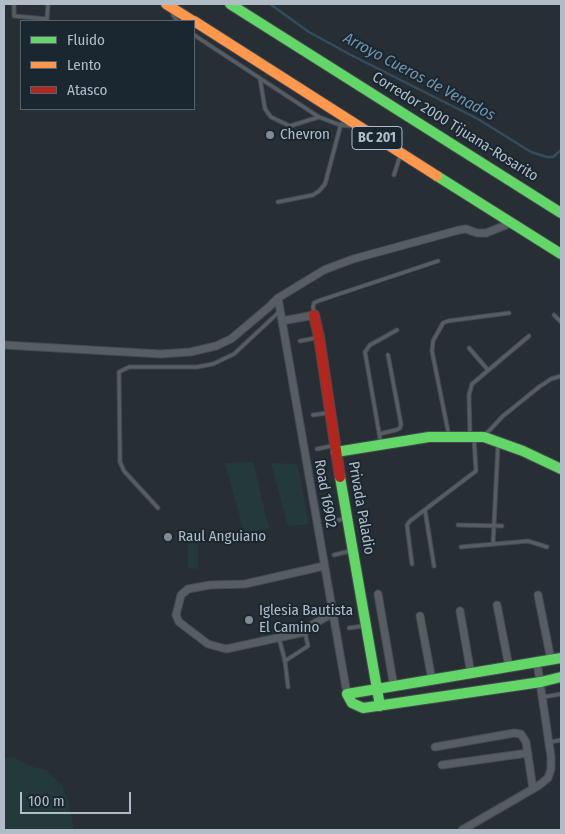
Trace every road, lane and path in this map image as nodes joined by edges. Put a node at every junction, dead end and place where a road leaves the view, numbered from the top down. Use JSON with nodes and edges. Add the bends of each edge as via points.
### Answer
{"nodes":[{"id":1,"x":14,"y":4,"type":"edge"},
{"id":2,"x":48,"y":4,"type":"edge"},
{"id":3,"x":167,"y":4,"type":"edge"},
{"id":4,"x":230,"y":4,"type":"edge"},
{"id":5,"x":176,"y":18,"type":"edge"},
{"id":6,"x":195,"y":22,"type":"edge"},
{"id":7,"x":195,"y":36,"type":"edge"},
{"id":8,"x":260,"y":78,"type":"junction"},
{"id":9,"x":319,"y":117,"type":"junction"},
{"id":10,"x":342,"y":121,"type":"junction"},
{"id":11,"x":401,"y":153,"type":"junction"},
{"id":12,"x":394,"y":175,"type":"dead end"},
{"id":13,"x":278,"y":202,"type":"dead end"},
{"id":14,"x":561,"y":213,"type":"edge"},
{"id":15,"x":512,"y":223,"type":"junction"},
{"id":16,"x":561,"y":254,"type":"edge"},
{"id":17,"x":438,"y":261,"type":"dead end"},
{"id":18,"x":278,"y":298,"type":"junction"},
{"id":19,"x":280,"y":311,"type":"junction"},
{"id":20,"x":509,"y":313,"type":"dead end"},
{"id":21,"x":314,"y":315,"type":"junction"},
{"id":22,"x":554,"y":315,"type":"dead end"},
{"id":23,"x":282,"y":321,"type":"junction"},
{"id":24,"x":561,"y":322,"type":"edge"},
{"id":25,"x":397,"y":330,"type":"dead end"},
{"id":26,"x":529,"y":336,"type":"dead end"},
{"id":27,"x":319,"y":337,"type":"junction"},
{"id":28,"x":300,"y":341,"type":"dead end"},
{"id":29,"x":4,"y":345,"type":"edge"},
{"id":30,"x":469,"y":348,"type":"dead end"},
{"id":31,"x":388,"y":355,"type":"dead end"},
{"id":32,"x":488,"y":370,"type":"junction"},
{"id":33,"x":561,"y":376,"type":"edge"},
{"id":34,"x":330,"y":412,"type":"junction"},
{"id":35,"x":313,"y":415,"type":"dead end"},
{"id":36,"x":449,"y":436,"type":"junction"},
{"id":37,"x":476,"y":436,"type":"junction"},
{"id":38,"x":380,"y":439,"type":"junction"},
{"id":39,"x":498,"y":442,"type":"junction"},
{"id":40,"x":317,"y":449,"type":"dead end"},
{"id":41,"x":335,"y":449,"type":"junction"},
{"id":42,"x":561,"y":469,"type":"edge"},
{"id":43,"x":158,"y":508,"type":"dead end"},
{"id":44,"x":425,"y":510,"type":"junction"},
{"id":45,"x":347,"y":518,"type":"junction"},
{"id":46,"x":329,"y":522,"type":"dead end"},
{"id":47,"x":458,"y":525,"type":"dead end"},
{"id":48,"x":494,"y":526,"type":"junction"},
{"id":49,"x":502,"y":526,"type":"dead end"},
{"id":50,"x":494,"y":544,"type":"junction"},
{"id":51,"x":461,"y":547,"type":"dead end"},
{"id":52,"x":548,"y":547,"type":"dead end"},
{"id":53,"x":353,"y":551,"type":"junction"},
{"id":54,"x":334,"y":555,"type":"dead end"},
{"id":55,"x":412,"y":564,"type":"dead end"},
{"id":56,"x":324,"y":566,"type":"junction"},
{"id":57,"x":434,"y":566,"type":"dead end"},
{"id":58,"x":378,"y":594,"type":"dead end"},
{"id":59,"x":538,"y":594,"type":"dead end"},
{"id":60,"x":497,"y":605,"type":"dead end"},
{"id":61,"x":460,"y":611,"type":"dead end"},
{"id":62,"x":333,"y":613,"type":"junction"},
{"id":63,"x":420,"y":616,"type":"dead end"},
{"id":64,"x":366,"y":625,"type":"junction"},
{"id":65,"x":349,"y":628,"type":"dead end"},
{"id":66,"x":305,"y":632,"type":"junction"},
{"id":67,"x":279,"y":637,"type":"junction"},
{"id":68,"x":561,"y":658,"type":"edge"},
{"id":69,"x":285,"y":660,"type":"junction"},
{"id":70,"x":550,"y":660,"type":"junction"},
{"id":71,"x":537,"y":662,"type":"junction"},
{"id":72,"x":509,"y":667,"type":"junction"},
{"id":73,"x":471,"y":674,"type":"junction"},
{"id":74,"x":561,"y":677,"type":"edge"},
{"id":75,"x":432,"y":680,"type":"junction"},
{"id":76,"x":541,"y":682,"type":"junction"},
{"id":77,"x":288,"y":687,"type":"dead end"},
{"id":78,"x":394,"y":687,"type":"junction"},
{"id":79,"x":377,"y":689,"type":"junction"},
{"id":80,"x":347,"y":694,"type":"junction"},
{"id":81,"x":561,"y":694,"type":"edge"},
{"id":82,"x":543,"y":697,"type":"junction"},
{"id":83,"x":380,"y":706,"type":"junction"},
{"id":84,"x":561,"y":740,"type":"edge"},
{"id":85,"x":549,"y":742,"type":"junction"},
{"id":86,"x":435,"y":747,"type":"dead end"},
{"id":87,"x":528,"y":753,"type":"junction"},
{"id":88,"x":442,"y":765,"type":"dead end"},
{"id":89,"x":533,"y":789,"type":"junction"},
{"id":90,"x":462,"y":830,"type":"edge"}],
"edges":[{"from":1,"to":2,"type":"lane","via":[[14,16],[47,19]]},
{"from":3,"to":5,"type":"main road","number":"BC 201"},
{"from":4,"to":14,"type":"main road","name":"Corredor 2000 Tijuana-Rosarito","number":"BC 201"},
{"from":6,"to":10,"type":"main road","number":"BC 201"},
{"from":7,"to":8,"type":"lane"},
{"from":8,"to":9,"type":"lane"},
{"from":8,"to":9,"type":"lane","via":[[265,109],[271,116],[290,126]]},
{"from":9,"to":10,"type":"lane"},
{"from":10,"to":11,"type":"main road","number":"BC 201","via":[[358,126]]},
{"from":10,"to":13,"type":"lane","via":[[325,184],[320,191]]},
{"from":11,"to":12,"type":"lane"},
{"from":11,"to":15,"type":"main road","number":"BC 201"},
{"from":15,"to":16,"type":"main road","number":"BC 201"},
{"from":15,"to":18,"type":"street","via":[[486,233],[459,230],[353,259],[324,270]]},
{"from":17,"to":21,"type":"lane","via":[[318,301],[314,303]]},
{"from":18,"to":19,"type":"street","name":"Road 16902"},
{"from":18,"to":29,"type":"street","via":[[231,339],[190,352],[145,353]]},
{"from":19,"to":23,"type":"street","name":"Road 16902"},
{"from":19,"to":43,"type":"lane","via":[[234,354],[214,364],[129,367],[120,372],[120,462],[124,471]]},
{"from":20,"to":36,"type":"lane","via":[[448,321],[443,323],[434,340],[432,351]]},
{"from":21,"to":23,"type":"street"},
{"from":21,"to":27,"type":"main road","name":"Privada Paladio"},
{"from":22,"to":24,"type":"lane"},
{"from":23,"to":56,"type":"street","name":"Road 16902"},
{"from":25,"to":38,"type":"lane","via":[[370,345],[365,352]]},
{"from":26,"to":32,"type":"lane"},
{"from":27,"to":28,"type":"lane"},
{"from":27,"to":34,"type":"main road","name":"Privada Paladio"},
{"from":30,"to":32,"type":"lane"},
{"from":31,"to":38,"type":"lane","via":[[401,424],[400,428]]},
{"from":32,"to":37,"type":"lane","via":[[470,389]]},
{"from":33,"to":37,"type":"lane","via":[[539,386]]},
{"from":34,"to":35,"type":"lane"},
{"from":34,"to":41,"type":"main road","name":"Privada Paladio"},
{"from":36,"to":37,"type":"main road"},
{"from":36,"to":38,"type":"main road"},
{"from":37,"to":39,"type":"main road"},
{"from":37,"to":44,"type":"lane","via":[[476,470]]},
{"from":38,"to":41,"type":"main road"},
{"from":39,"to":42,"type":"main road"},
{"from":39,"to":48,"type":"lane"},
{"from":40,"to":41,"type":"lane"},
{"from":41,"to":45,"type":"main road","name":"Privada Paladio"},
{"from":44,"to":55,"type":"lane","via":[[408,525]]},
{"from":44,"to":57,"type":"lane"},
{"from":45,"to":46,"type":"lane"},
{"from":45,"to":53,"type":"main road","name":"Privada Paladio"},
{"from":47,"to":48,"type":"lane"},
{"from":48,"to":49,"type":"lane"},
{"from":48,"to":50,"type":"lane"},
{"from":50,"to":51,"type":"lane"},
{"from":50,"to":52,"type":"lane","via":[[528,541]]},
{"from":53,"to":54,"type":"lane"},
{"from":53,"to":64,"type":"main road","name":"Privada Paladio"},
{"from":56,"to":62,"type":"street","name":"Road 16902"},
{"from":56,"to":67,"type":"street","via":[[245,584],[188,589],[181,595],[177,619],[208,644],[226,649]]},
{"from":58,"to":78,"type":"street"},
{"from":59,"to":70,"type":"street"},
{"from":60,"to":72,"type":"street"},
{"from":61,"to":73,"type":"street"},
{"from":62,"to":66,"type":"street"},
{"from":62,"to":80,"type":"street","name":"Road 16902"},
{"from":63,"to":75,"type":"street"},
{"from":64,"to":65,"type":"lane"},
{"from":64,"to":79,"type":"main road","name":"Privada Paladio"},
{"from":66,"to":67,"type":"street"},
{"from":66,"to":69,"type":"lane","via":[[308,646]]},
{"from":67,"to":69,"type":"lane"},
{"from":68,"to":70,"type":"main road"},
{"from":69,"to":77,"type":"lane"},
{"from":70,"to":71,"type":"main road"},
{"from":71,"to":72,"type":"main road"},
{"from":71,"to":76,"type":"street"},
{"from":72,"to":73,"type":"main road"},
{"from":73,"to":75,"type":"main road"},
{"from":74,"to":76,"type":"main road"},
{"from":75,"to":78,"type":"main road"},
{"from":76,"to":82,"type":"street"},
{"from":76,"to":83,"type":"main road"},
{"from":78,"to":79,"type":"main road"},
{"from":79,"to":80,"type":"main road"},
{"from":79,"to":83,"type":"main road","name":"Privada Paladio"},
{"from":80,"to":83,"type":"main road","via":[[360,708]]},
{"from":81,"to":82,"type":"lane"},
{"from":82,"to":85,"type":"street"},
{"from":84,"to":85,"type":"lane"},
{"from":85,"to":89,"type":"street","via":[[550,774]]},
{"from":86,"to":87,"type":"street","via":[[514,733],[525,738]]},
{"from":87,"to":88,"type":"street"},
{"from":87,"to":89,"type":"street"},
{"from":89,"to":90,"type":"street"}]}
